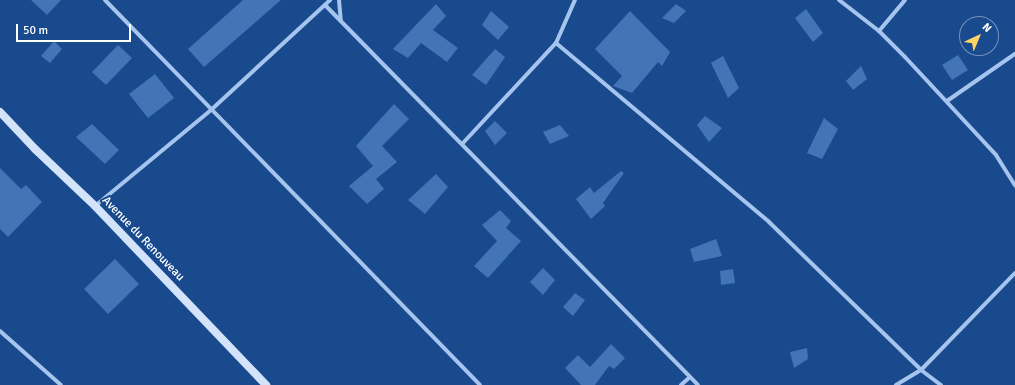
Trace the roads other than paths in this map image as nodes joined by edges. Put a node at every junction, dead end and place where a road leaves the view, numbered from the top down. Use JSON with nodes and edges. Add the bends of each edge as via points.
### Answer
{"nodes":[{"id":1,"x":105,"y":0,"type":"edge"},
{"id":2,"x":330,"y":0,"type":"edge"},
{"id":3,"x":338,"y":0,"type":"edge"},
{"id":4,"x":575,"y":0,"type":"edge"},
{"id":5,"x":839,"y":0,"type":"edge"},
{"id":6,"x":905,"y":0,"type":"edge"},
{"id":7,"x":324,"y":5,"type":"junction"},
{"id":8,"x":341,"y":22,"type":"junction"},
{"id":9,"x":879,"y":31,"type":"junction"},
{"id":10,"x":556,"y":43,"type":"junction"},
{"id":11,"x":1015,"y":54,"type":"edge"},
{"id":12,"x":946,"y":101,"type":"junction"},
{"id":13,"x":211,"y":110,"type":"junction"},
{"id":14,"x":0,"y":112,"type":"edge"},
{"id":15,"x":463,"y":143,"type":"junction"},
{"id":16,"x":1015,"y":186,"type":"edge"},
{"id":17,"x":95,"y":206,"type":"junction"},
{"id":18,"x":1015,"y":273,"type":"edge"},
{"id":19,"x":0,"y":331,"type":"edge"},
{"id":20,"x":921,"y":370,"type":"junction"},
{"id":21,"x":690,"y":377,"type":"junction"},
{"id":22,"x":61,"y":385,"type":"edge"},
{"id":23,"x":266,"y":385,"type":"edge"},
{"id":24,"x":480,"y":385,"type":"edge"},
{"id":25,"x":681,"y":385,"type":"edge"},
{"id":26,"x":698,"y":385,"type":"edge"},
{"id":27,"x":896,"y":385,"type":"edge"},
{"id":28,"x":941,"y":385,"type":"edge"}],
"edges":[{"from":1,"to":13,"type":"street"},
{"from":2,"to":7,"type":"street"},
{"from":3,"to":8,"type":"street"},
{"from":4,"to":10,"type":"street"},
{"from":5,"to":9,"type":"street"},
{"from":6,"to":9,"type":"street"},
{"from":7,"to":8,"type":"street"},
{"from":7,"to":13,"type":"street"},
{"from":8,"to":15,"type":"street"},
{"from":9,"to":12,"type":"street"},
{"from":10,"to":15,"type":"street"},
{"from":10,"to":20,"type":"street","via":[[769,222]]},
{"from":11,"to":12,"type":"street"},
{"from":12,"to":16,"type":"street","via":[[996,155]]},
{"from":13,"to":17,"type":"street"},
{"from":13,"to":24,"type":"street"},
{"from":14,"to":17,"type":"main road","name":"Avenue du Renouveau"},
{"from":15,"to":21,"type":"street"},
{"from":17,"to":23,"type":"main road","name":"Avenue du Renouveau"},
{"from":18,"to":20,"type":"street"},
{"from":19,"to":22,"type":"street"},
{"from":20,"to":27,"type":"street"},
{"from":20,"to":28,"type":"street"},
{"from":21,"to":25,"type":"street"},
{"from":21,"to":26,"type":"street"}]}
